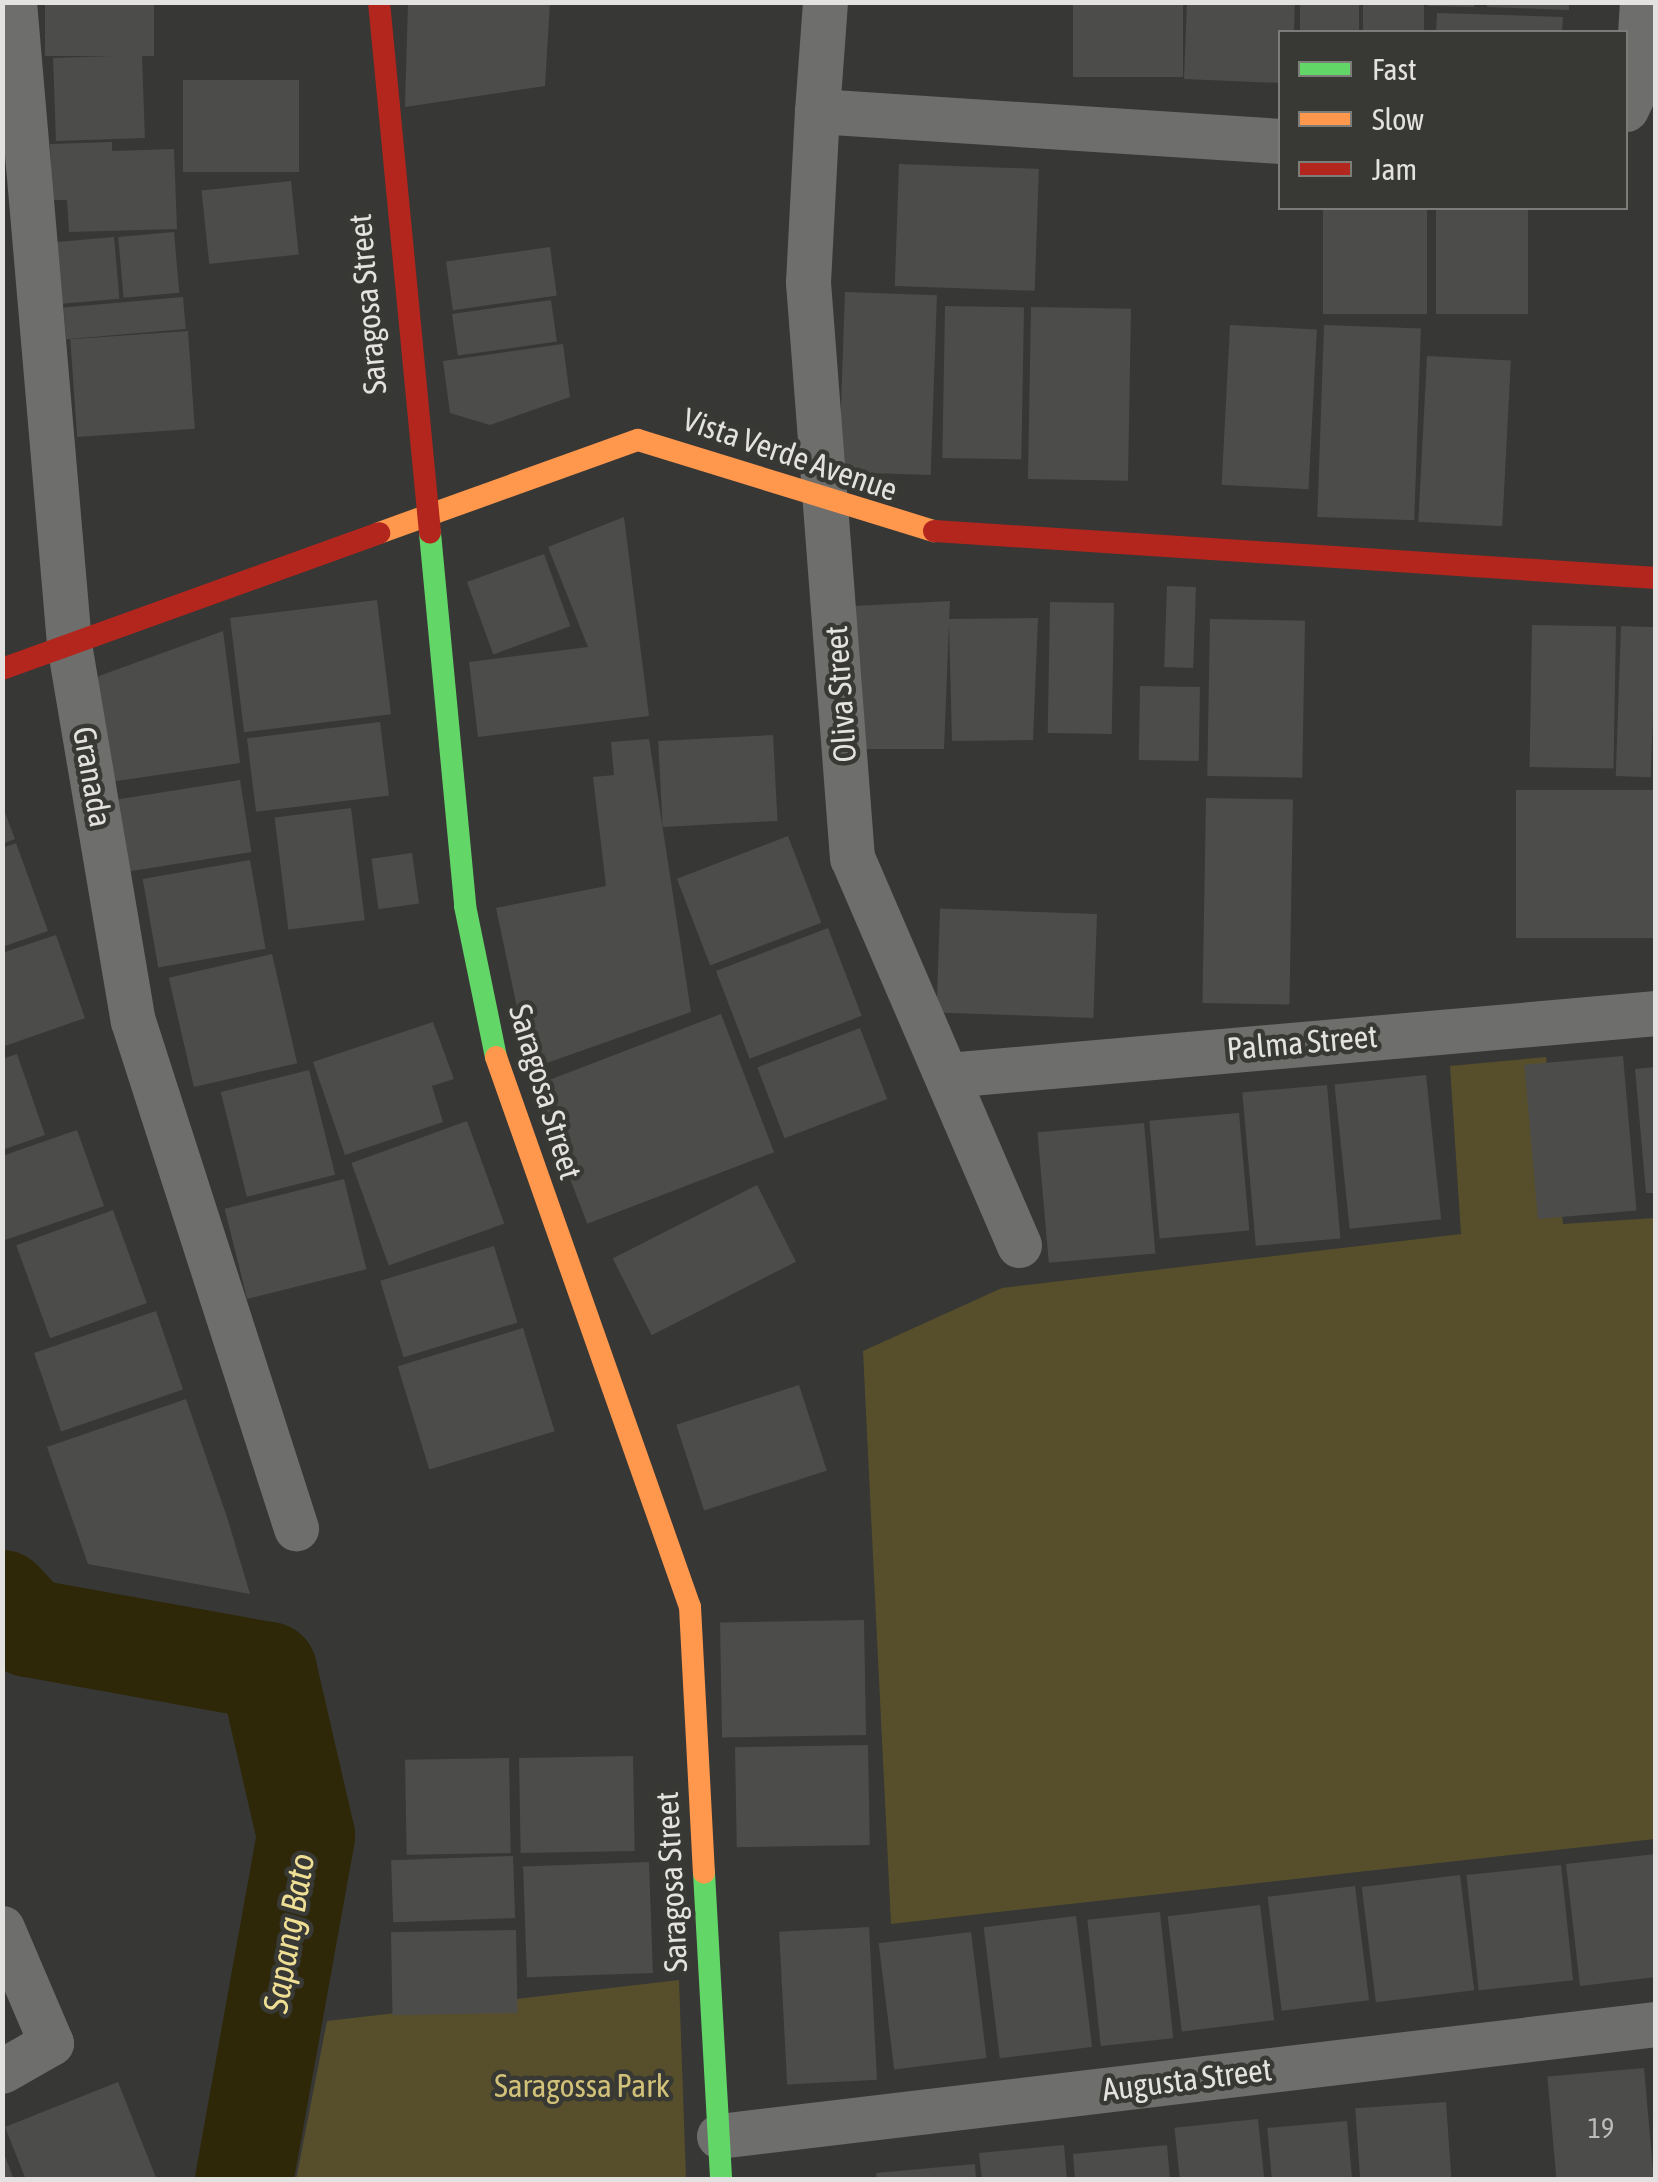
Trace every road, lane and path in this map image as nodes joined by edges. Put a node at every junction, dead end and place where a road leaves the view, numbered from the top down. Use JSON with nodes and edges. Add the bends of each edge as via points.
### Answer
{"nodes":[{"id":1,"x":14,"y":2,"type":"edge"},
{"id":2,"x":379,"y":2,"type":"edge"},
{"id":3,"x":824,"y":2,"type":"edge"},
{"id":4,"x":1642,"y":2,"type":"edge"},
{"id":5,"x":1628,"y":105,"type":"edge"},
{"id":6,"x":818,"y":111,"type":"junction"},
{"id":7,"x":1278,"y":141,"type":"edge"},
{"id":8,"x":827,"y":506,"type":"junction"},
{"id":9,"x":421,"y":518,"type":"junction"},
{"id":10,"x":1656,"y":578,"type":"edge"},
{"id":11,"x":68,"y":644,"type":"junction"},
{"id":12,"x":2,"y":669,"type":"edge"},
{"id":13,"x":1656,"y":1013,"type":"edge"},
{"id":14,"x":948,"y":1075,"type":"junction"},
{"id":15,"x":1019,"y":1244,"type":"dead end"},
{"id":16,"x":296,"y":1528,"type":"dead end"},
{"id":17,"x":2,"y":1928,"type":"edge"},
{"id":18,"x":1656,"y":2024,"type":"edge"},
{"id":19,"x":2,"y":2071,"type":"edge"},
{"id":20,"x":720,"y":2158,"type":"edge"}],
"edges":[{"from":1,"to":11,"type":"street","name":"Granada"},
{"from":2,"to":9,"type":"street","name":"Saragosa Street"},
{"from":3,"to":6,"type":"street","name":"Oliva Street"},
{"from":4,"to":5,"type":"street","via":[[1637,85]]},
{"from":6,"to":7,"type":"street"},
{"from":6,"to":8,"type":"street","name":"Oliva Street","via":[[808,282]]},
{"from":8,"to":9,"type":"street","name":"Vista Verde Avenue","via":[[731,464],[638,440]]},
{"from":8,"to":10,"type":"street","name":"Vista Verde Avenue","via":[[917,530]]},
{"from":8,"to":14,"type":"street","name":"Oliva Street","via":[[852,858]]},
{"from":9,"to":11,"type":"street","name":"Vista Verde Avenue"},
{"from":9,"to":20,"type":"street","name":"Saragosa Street","via":[[465,906],[494,1052],[690,1607]]},
{"from":11,"to":12,"type":"street","name":"Vista Verde Avenue"},
{"from":11,"to":16,"type":"street","name":"Granada","via":[[133,1021]]},
{"from":13,"to":14,"type":"street","name":"Palma Street"},
{"from":14,"to":15,"type":"street","name":"Oliva Street"},
{"from":17,"to":19,"type":"street","via":[[47,2018],[46,2051]]},
{"from":18,"to":20,"type":"street","name":"Augusta Street"}]}
